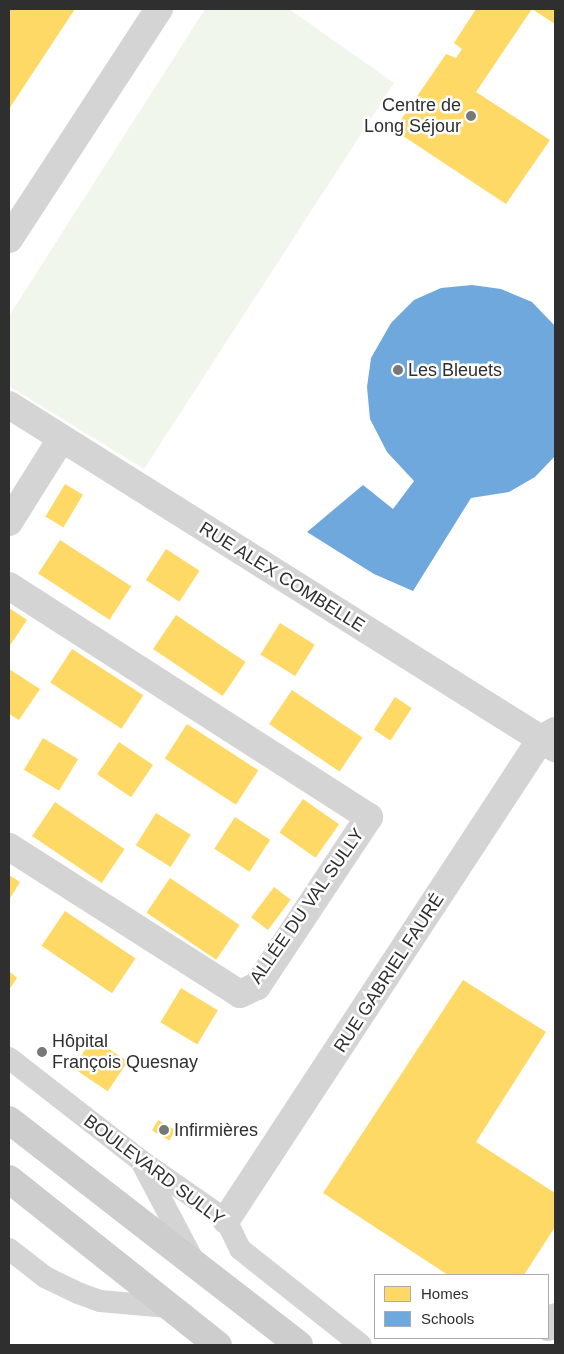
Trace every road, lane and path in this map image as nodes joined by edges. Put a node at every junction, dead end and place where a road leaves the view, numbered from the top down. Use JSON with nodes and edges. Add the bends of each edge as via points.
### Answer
{"nodes":[{"id":1,"x":159,"y":9,"type":"edge"},
{"id":2,"x":9,"y":239,"type":"edge"},
{"id":3,"x":9,"y":405,"type":"edge"},
{"id":4,"x":62,"y":440,"type":"junction"},
{"id":5,"x":9,"y":522,"type":"edge"},
{"id":6,"x":9,"y":586,"type":"edge"},
{"id":7,"x":550,"y":739,"type":"edge"},
{"id":8,"x":9,"y":846,"type":"edge"},
{"id":9,"x":9,"y":1058,"type":"edge"},
{"id":10,"x":9,"y":1120,"type":"edge"},
{"id":11,"x":140,"y":1160,"type":"junction"},
{"id":12,"x":9,"y":1179,"type":"edge"},
{"id":13,"x":226,"y":1220,"type":"junction"},
{"id":14,"x":9,"y":1249,"type":"edge"},
{"id":15,"x":194,"y":1261,"type":"junction"},
{"id":16,"x":168,"y":1307,"type":"junction"},
{"id":17,"x":218,"y":1345,"type":"edge"},
{"id":18,"x":299,"y":1345,"type":"edge"},
{"id":19,"x":361,"y":1345,"type":"edge"}],
"edges":[{"from":1,"to":2,"type":"street"},
{"from":3,"to":4,"type":"street","name":"RUE ALEX COMBELLE"},
{"from":4,"to":5,"type":"street"},
{"from":4,"to":7,"type":"street","name":"RUE ALEX COMBELLE"},
{"from":6,"to":8,"type":"street","name":"ALLÉE DU VAL SULLY","via":[[369,817],[257,986],[240,994]]},
{"from":7,"to":13,"type":"street","name":"RUE GABRIEL FAURÉ"},
{"from":9,"to":11,"type":"lane","name":"BOULEVARD SULLY"},
{"from":10,"to":15,"type":"street"},
{"from":11,"to":13,"type":"lane","name":"BOULEVARD SULLY"},
{"from":11,"to":15,"type":"lane","via":[[175,1232]]},
{"from":12,"to":16,"type":"street"},
{"from":13,"to":19,"type":"lane","name":"BOULEVARD SULLY","via":[[240,1249]]},
{"from":14,"to":16,"type":"lane","via":[[46,1277],[78,1293],[100,1301]]},
{"from":15,"to":18,"type":"street"},
{"from":16,"to":17,"type":"street"}]}
